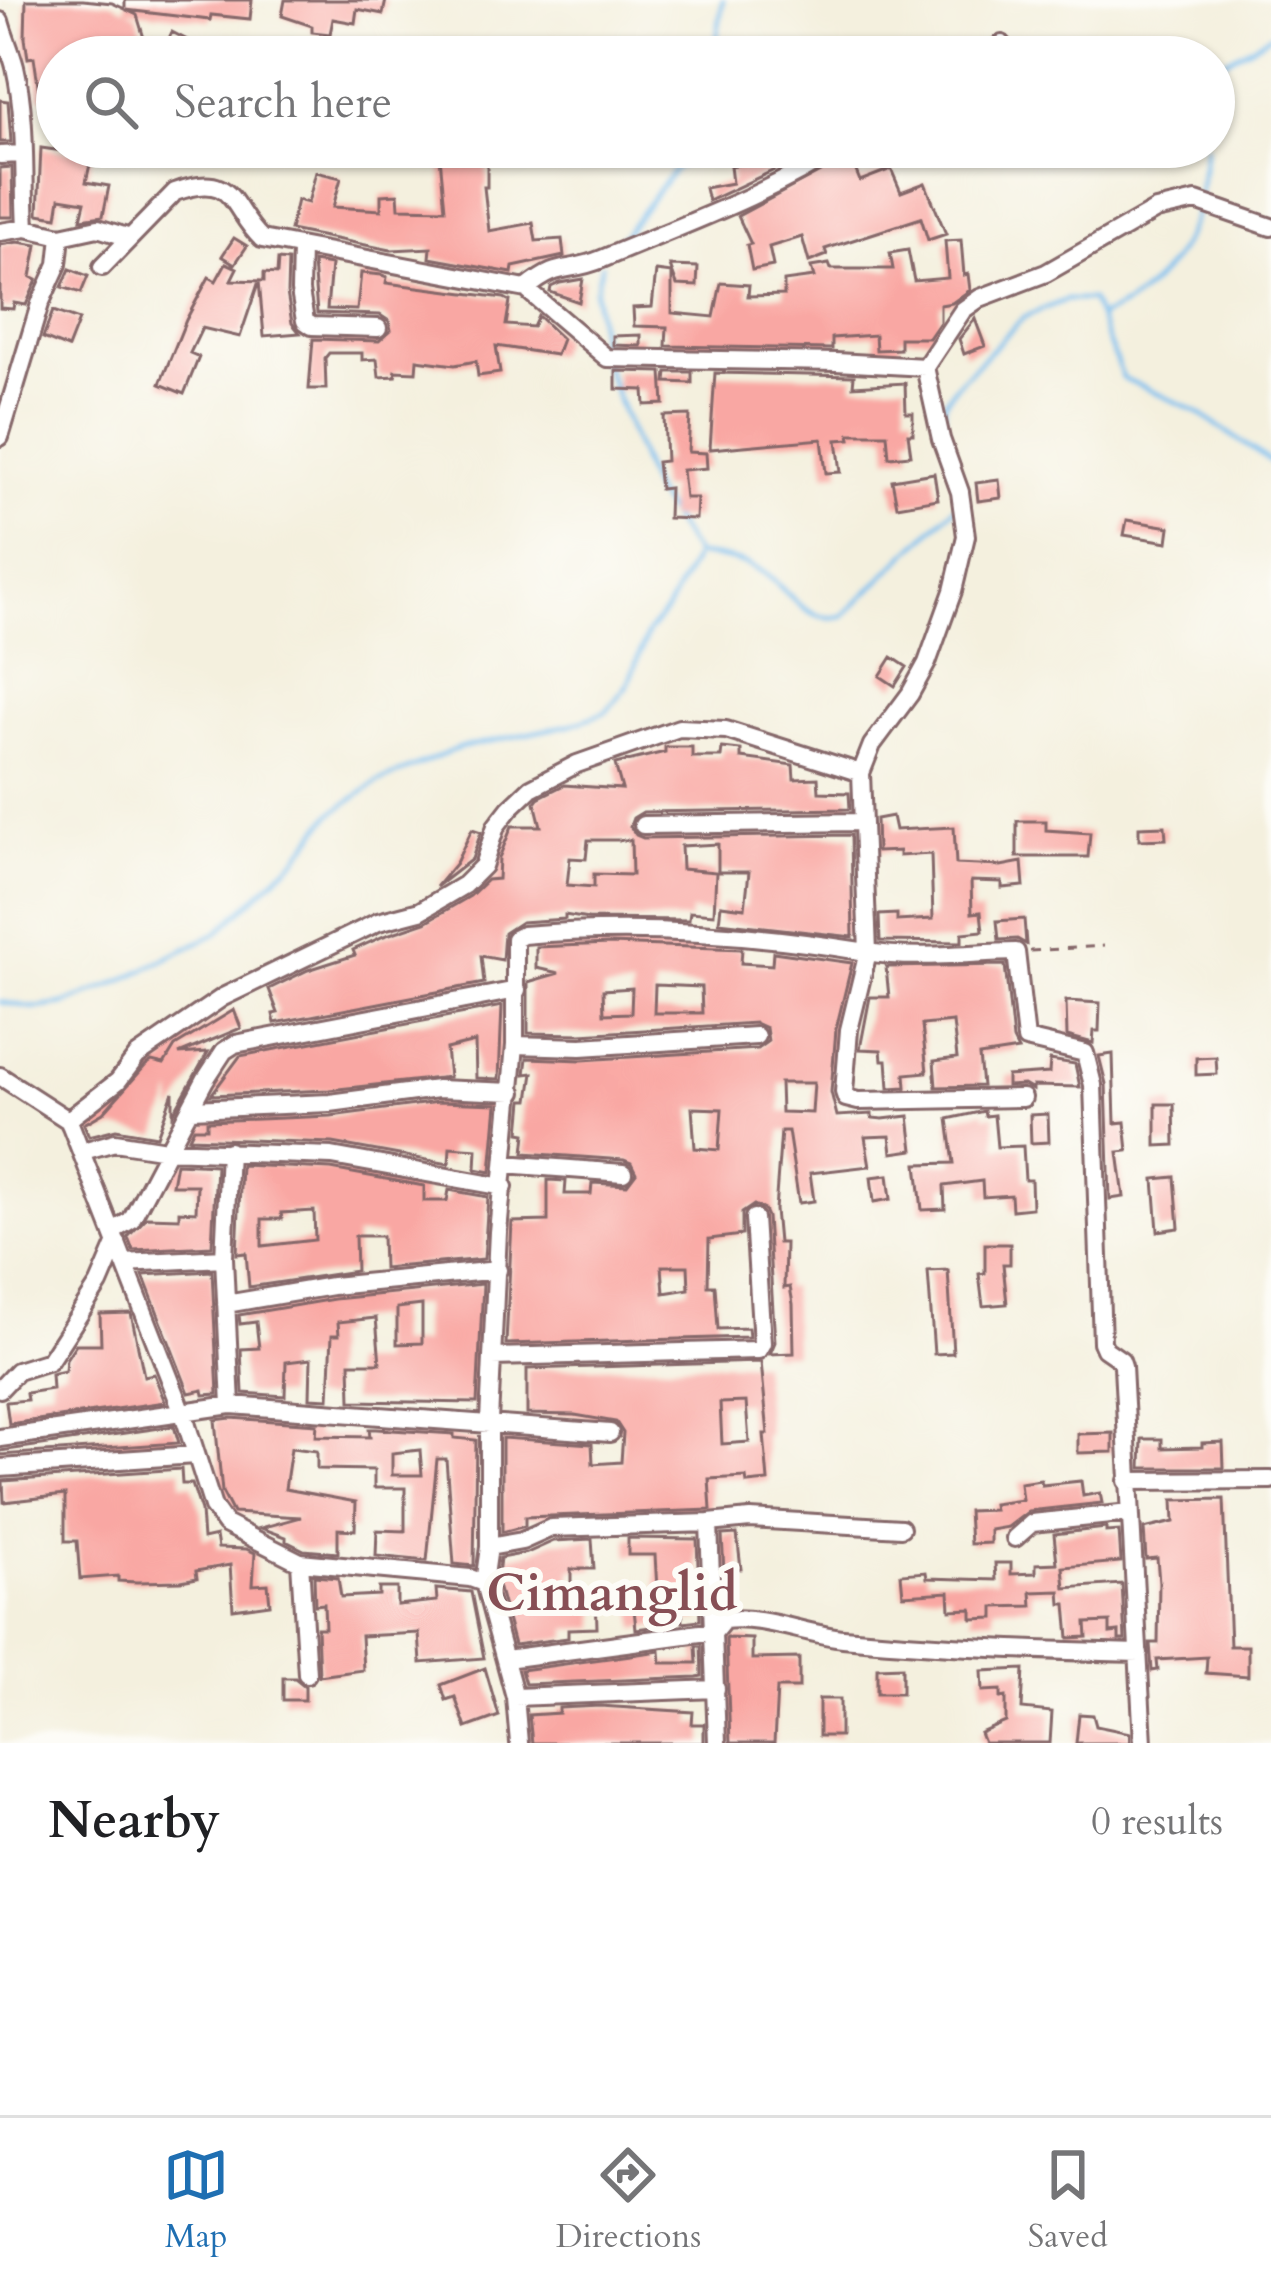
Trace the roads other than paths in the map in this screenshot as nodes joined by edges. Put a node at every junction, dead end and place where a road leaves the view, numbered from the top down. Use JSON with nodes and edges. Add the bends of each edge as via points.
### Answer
{"nodes":[{"id":1,"x":0,"y":21,"type":"edge"},
{"id":2,"x":23,"y":154,"type":"junction"},
{"id":3,"x":0,"y":155,"type":"edge"},
{"id":4,"x":807,"y":168,"type":"edge"},
{"id":5,"x":1271,"y":227,"type":"edge"},
{"id":6,"x":26,"y":228,"type":"junction"},
{"id":7,"x":0,"y":232,"type":"edge"},
{"id":8,"x":62,"y":236,"type":"junction"},
{"id":9,"x":130,"y":238,"type":"junction"},
{"id":10,"x":301,"y":248,"type":"junction"},
{"id":11,"x":103,"y":267,"type":"dead end"},
{"id":12,"x":526,"y":290,"type":"junction"},
{"id":13,"x":378,"y":328,"type":"dead end"},
{"id":14,"x":925,"y":368,"type":"junction"},
{"id":15,"x":0,"y":437,"type":"edge"},
{"id":16,"x":861,"y":773,"type":"junction"},
{"id":17,"x":860,"y":822,"type":"junction"},
{"id":18,"x":644,"y":825,"type":"dead end"},
{"id":19,"x":868,"y":952,"type":"junction"},
{"id":20,"x":518,"y":991,"type":"junction"},
{"id":21,"x":755,"y":1036,"type":"dead end"},
{"id":22,"x":515,"y":1045,"type":"junction"},
{"id":23,"x":0,"y":1076,"type":"edge"},
{"id":24,"x":513,"y":1092,"type":"junction"},
{"id":25,"x":1023,"y":1099,"type":"dead end"},
{"id":26,"x":191,"y":1109,"type":"junction"},
{"id":27,"x":75,"y":1135,"type":"junction"},
{"id":28,"x":170,"y":1150,"type":"junction"},
{"id":29,"x":229,"y":1150,"type":"junction"},
{"id":30,"x":505,"y":1164,"type":"junction"},
{"id":31,"x":623,"y":1173,"type":"dead end"},
{"id":32,"x":504,"y":1186,"type":"junction"},
{"id":33,"x":754,"y":1218,"type":"dead end"},
{"id":34,"x":119,"y":1249,"type":"junction"},
{"id":35,"x":224,"y":1258,"type":"junction"},
{"id":36,"x":498,"y":1270,"type":"junction"},
{"id":37,"x":226,"y":1304,"type":"junction"},
{"id":38,"x":492,"y":1357,"type":"junction"},
{"id":39,"x":0,"y":1389,"type":"edge"},
{"id":40,"x":231,"y":1405,"type":"junction"},
{"id":41,"x":182,"y":1410,"type":"junction"},
{"id":42,"x":488,"y":1421,"type":"junction"},
{"id":43,"x":610,"y":1433,"type":"dead end"},
{"id":44,"x":0,"y":1438,"type":"edge"},
{"id":45,"x":195,"y":1455,"type":"junction"},
{"id":46,"x":0,"y":1468,"type":"edge"},
{"id":47,"x":1271,"y":1480,"type":"edge"},
{"id":48,"x":1127,"y":1481,"type":"junction"},
{"id":49,"x":1130,"y":1514,"type":"junction"},
{"id":50,"x":709,"y":1522,"type":"junction"},
{"id":51,"x":901,"y":1528,"type":"dead end"},
{"id":52,"x":1015,"y":1538,"type":"dead end"},
{"id":53,"x":489,"y":1547,"type":"junction"},
{"id":54,"x":300,"y":1562,"type":"junction"},
{"id":55,"x":484,"y":1583,"type":"junction"},
{"id":56,"x":715,"y":1631,"type":"junction"},
{"id":57,"x":503,"y":1648,"type":"junction"},
{"id":58,"x":1139,"y":1653,"type":"junction"},
{"id":59,"x":307,"y":1674,"type":"dead end"},
{"id":60,"x":716,"y":1689,"type":"junction"},
{"id":61,"x":515,"y":1697,"type":"junction"},
{"id":62,"x":519,"y":1743,"type":"edge"},
{"id":63,"x":717,"y":1743,"type":"edge"},
{"id":64,"x":1143,"y":1743,"type":"edge"}],
"edges":[{"from":1,"to":2,"type":"street","via":[[15,67]]},
{"from":2,"to":3,"type":"street"},
{"from":2,"to":6,"type":"street"},
{"from":4,"to":12,"type":"street","via":[[592,263],[550,269]]},
{"from":5,"to":14,"type":"street","via":[[1196,201],[1156,211],[1046,273],[980,298]]},
{"from":6,"to":7,"type":"street"},
{"from":6,"to":8,"type":"street"},
{"from":8,"to":9,"type":"street","via":[[98,228]]},
{"from":8,"to":15,"type":"street"},
{"from":9,"to":10,"type":"street","via":[[175,192],[211,187],[229,191],[262,239]]},
{"from":9,"to":11,"type":"street"},
{"from":10,"to":12,"type":"street"},
{"from":10,"to":13,"type":"street","via":[[305,321]]},
{"from":12,"to":14,"type":"street","via":[[607,358]]},
{"from":14,"to":16,"type":"street","via":[[966,536],[927,663]]},
{"from":16,"to":17,"type":"street"},
{"from":16,"to":27,"type":"street","via":[[726,730],[679,728],[577,764],[510,808],[483,866],[464,885],[224,997],[136,1056]]},
{"from":17,"to":18,"type":"street"},
{"from":17,"to":19,"type":"street"},
{"from":19,"to":20,"type":"street","via":[[674,930],[523,935],[513,945]]},
{"from":19,"to":25,"type":"street","via":[[843,1069],[846,1098]]},
{"from":19,"to":48,"type":"street","via":[[1016,952],[1025,1039],[1089,1059],[1102,1342],[1121,1360]]},
{"from":20,"to":22,"type":"street"},
{"from":20,"to":26,"type":"street","via":[[235,1043]]},
{"from":21,"to":22,"type":"street"},
{"from":22,"to":24,"type":"street"},
{"from":23,"to":27,"type":"street"},
{"from":24,"to":26,"type":"street","via":[[437,1089]]},
{"from":24,"to":30,"type":"street"},
{"from":26,"to":28,"type":"street"},
{"from":27,"to":28,"type":"street"},
{"from":27,"to":34,"type":"street"},
{"from":28,"to":29,"type":"street"},
{"from":28,"to":34,"type":"street"},
{"from":29,"to":32,"type":"street","via":[[332,1156]]},
{"from":29,"to":35,"type":"street"},
{"from":30,"to":31,"type":"street"},
{"from":30,"to":32,"type":"street"},
{"from":32,"to":36,"type":"street"},
{"from":33,"to":38,"type":"street","via":[[758,1350]]},
{"from":34,"to":35,"type":"street"},
{"from":34,"to":39,"type":"street","via":[[49,1361],[17,1371]]},
{"from":34,"to":41,"type":"street"},
{"from":35,"to":37,"type":"street"},
{"from":36,"to":37,"type":"street"},
{"from":36,"to":38,"type":"street"},
{"from":37,"to":40,"type":"street"},
{"from":38,"to":42,"type":"street"},
{"from":40,"to":41,"type":"street"},
{"from":40,"to":42,"type":"street"},
{"from":41,"to":44,"type":"street"},
{"from":41,"to":45,"type":"street"},
{"from":42,"to":43,"type":"street"},
{"from":42,"to":53,"type":"street"},
{"from":45,"to":46,"type":"street"},
{"from":45,"to":54,"type":"street","via":[[224,1524]]},
{"from":47,"to":48,"type":"street"},
{"from":48,"to":49,"type":"street"},
{"from":49,"to":52,"type":"street","via":[[1032,1523]]},
{"from":49,"to":58,"type":"street"},
{"from":50,"to":51,"type":"street"},
{"from":50,"to":53,"type":"street","via":[[551,1528]]},
{"from":50,"to":56,"type":"street"},
{"from":53,"to":55,"type":"street"},
{"from":54,"to":55,"type":"street"},
{"from":54,"to":59,"type":"street"},
{"from":55,"to":57,"type":"street"},
{"from":56,"to":57,"type":"street"},
{"from":56,"to":58,"type":"street","via":[[739,1618],[815,1635],[962,1649]]},
{"from":56,"to":60,"type":"street"},
{"from":57,"to":61,"type":"street"},
{"from":58,"to":64,"type":"street"},
{"from":60,"to":61,"type":"street"},
{"from":60,"to":63,"type":"street"},
{"from":61,"to":62,"type":"street"}]}
